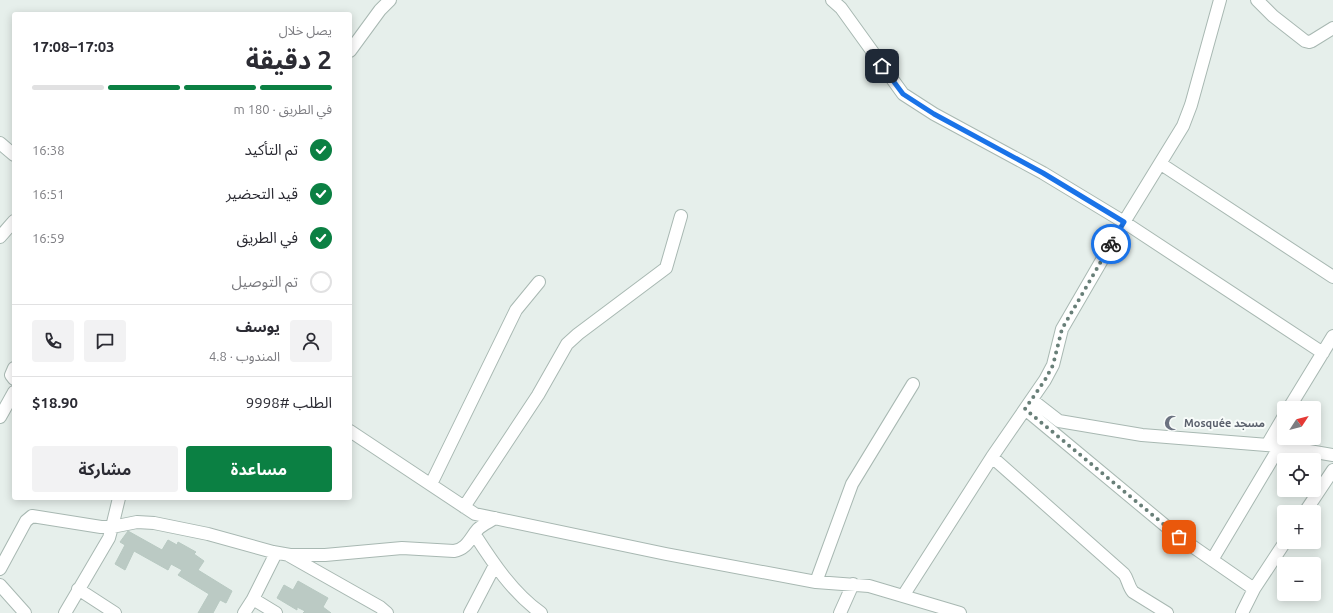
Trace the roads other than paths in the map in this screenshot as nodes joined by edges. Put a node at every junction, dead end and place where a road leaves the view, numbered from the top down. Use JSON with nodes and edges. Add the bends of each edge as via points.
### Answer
{"nodes":[{"id":1,"x":390,"y":0,"type":"edge"},
{"id":2,"x":832,"y":0,"type":"edge"},
{"id":3,"x":1220,"y":0,"type":"edge"},
{"id":4,"x":1257,"y":0,"type":"edge"},
{"id":5,"x":1333,"y":28,"type":"edge"},
{"id":6,"x":352,"y":48,"type":"edge"},
{"id":7,"x":0,"y":143,"type":"edge"},
{"id":8,"x":12,"y":153,"type":"edge"},
{"id":9,"x":1160,"y":164,"type":"junction"},
{"id":10,"x":681,"y":216,"type":"dead end"},
{"id":11,"x":1124,"y":222,"type":"junction"},
{"id":12,"x":12,"y":223,"type":"edge"},
{"id":13,"x":0,"y":237,"type":"edge"},
{"id":14,"x":1333,"y":276,"type":"edge"},
{"id":15,"x":539,"y":282,"type":"dead end"},
{"id":16,"x":1333,"y":336,"type":"edge"},
{"id":17,"x":1323,"y":354,"type":"junction"},
{"id":18,"x":912,"y":384,"type":"dead end"},
{"id":19,"x":12,"y":396,"type":"edge"},
{"id":20,"x":1293,"y":401,"type":"edge"},
{"id":21,"x":1028,"y":404,"type":"junction"},
{"id":22,"x":0,"y":417,"type":"edge"},
{"id":23,"x":1277,"y":428,"type":"edge"},
{"id":24,"x":352,"y":432,"type":"edge"},
{"id":25,"x":1267,"y":445,"type":"junction"},
{"id":26,"x":1280,"y":446,"type":"junction"},
{"id":27,"x":1333,"y":455,"type":"edge"},
{"id":28,"x":992,"y":457,"type":"junction"},
{"id":29,"x":1333,"y":470,"type":"edge"},
{"id":30,"x":431,"y":484,"type":"junction"},
{"id":31,"x":119,"y":500,"type":"edge"},
{"id":32,"x":1310,"y":505,"type":"edge"},
{"id":33,"x":464,"y":507,"type":"junction"},
{"id":34,"x":475,"y":514,"type":"junction"},
{"id":35,"x":494,"y":518,"type":"junction"},
{"id":36,"x":112,"y":527,"type":"junction"},
{"id":37,"x":476,"y":532,"type":"junction"},
{"id":38,"x":1280,"y":549,"type":"edge"},
{"id":39,"x":281,"y":553,"type":"junction"},
{"id":40,"x":1212,"y":560,"type":"junction"},
{"id":41,"x":495,"y":565,"type":"junction"},
{"id":42,"x":0,"y":569,"type":"edge"},
{"id":43,"x":816,"y":582,"type":"junction"},
{"id":44,"x":853,"y":584,"type":"junction"},
{"id":45,"x":0,"y":585,"type":"edge"},
{"id":46,"x":78,"y":589,"type":"junction"},
{"id":47,"x":1254,"y":589,"type":"junction"},
{"id":48,"x":903,"y":596,"type":"junction"},
{"id":49,"x":253,"y":599,"type":"junction"},
{"id":50,"x":25,"y":613,"type":"edge"},
{"id":51,"x":65,"y":613,"type":"edge"},
{"id":52,"x":115,"y":613,"type":"edge"},
{"id":53,"x":244,"y":613,"type":"edge"},
{"id":54,"x":276,"y":613,"type":"edge"},
{"id":55,"x":387,"y":613,"type":"edge"},
{"id":56,"x":470,"y":613,"type":"edge"},
{"id":57,"x":541,"y":613,"type":"edge"},
{"id":58,"x":840,"y":613,"type":"edge"},
{"id":59,"x":960,"y":613,"type":"edge"},
{"id":60,"x":1167,"y":613,"type":"edge"},
{"id":61,"x":1242,"y":613,"type":"edge"}],
"edges":[{"from":1,"to":6,"type":"street"},
{"from":2,"to":11,"type":"street","via":[[841,8],[903,94]]},
{"from":3,"to":9,"type":"street","via":[[1191,105],[1183,126]]},
{"from":4,"to":5,"type":"street","via":[[1305,41],[1309,42]]},
{"from":7,"to":8,"type":"street"},
{"from":9,"to":11,"type":"street"},
{"from":9,"to":14,"type":"street"},
{"from":10,"to":33,"type":"street","via":[[666,268],[568,344],[538,395]]},
{"from":11,"to":17,"type":"street"},
{"from":11,"to":21,"type":"street","via":[[1062,329],[1053,365]]},
{"from":12,"to":13,"type":"street"},
{"from":15,"to":30,"type":"street","via":[[516,310]]},
{"from":16,"to":17,"type":"street"},
{"from":17,"to":20,"type":"street"},
{"from":18,"to":43,"type":"street","via":[[852,484]]},
{"from":19,"to":22,"type":"street"},
{"from":21,"to":25,"type":"street","via":[[1059,421],[1142,435]]},
{"from":21,"to":28,"type":"street"},
{"from":21,"to":40,"type":"street","via":[[1179,537]]},
{"from":23,"to":25,"type":"street"},
{"from":24,"to":30,"type":"street"},
{"from":25,"to":26,"type":"street"},
{"from":26,"to":27,"type":"street"},
{"from":26,"to":40,"type":"street"},
{"from":28,"to":48,"type":"street"},
{"from":28,"to":60,"type":"street","via":[[1124,574],[1133,592]]},
{"from":29,"to":32,"type":"street"},
{"from":30,"to":33,"type":"street"},
{"from":31,"to":36,"type":"street"},
{"from":33,"to":34,"type":"street"},
{"from":34,"to":35,"type":"street"},
{"from":34,"to":37,"type":"street"},
{"from":35,"to":37,"type":"street"},
{"from":35,"to":43,"type":"street"},
{"from":36,"to":39,"type":"street","via":[[138,522],[154,523]]},
{"from":36,"to":42,"type":"street","via":[[32,516],[26,521]]},
{"from":36,"to":46,"type":"street","via":[[109,538]]},
{"from":37,"to":39,"type":"street","via":[[465,547],[454,551],[402,548],[325,555]]},
{"from":37,"to":41,"type":"street"},
{"from":38,"to":47,"type":"street"},
{"from":39,"to":49,"type":"street"},
{"from":39,"to":55,"type":"street"},
{"from":40,"to":47,"type":"street"},
{"from":41,"to":56,"type":"street"},
{"from":41,"to":57,"type":"street","via":[[506,580]]},
{"from":43,"to":44,"type":"street"},
{"from":44,"to":48,"type":"street"},
{"from":44,"to":58,"type":"street"},
{"from":45,"to":50,"type":"street"},
{"from":46,"to":51,"type":"street"},
{"from":46,"to":52,"type":"street"},
{"from":47,"to":61,"type":"street"},
{"from":48,"to":59,"type":"street"},
{"from":49,"to":53,"type":"street"},
{"from":49,"to":54,"type":"street"}]}
